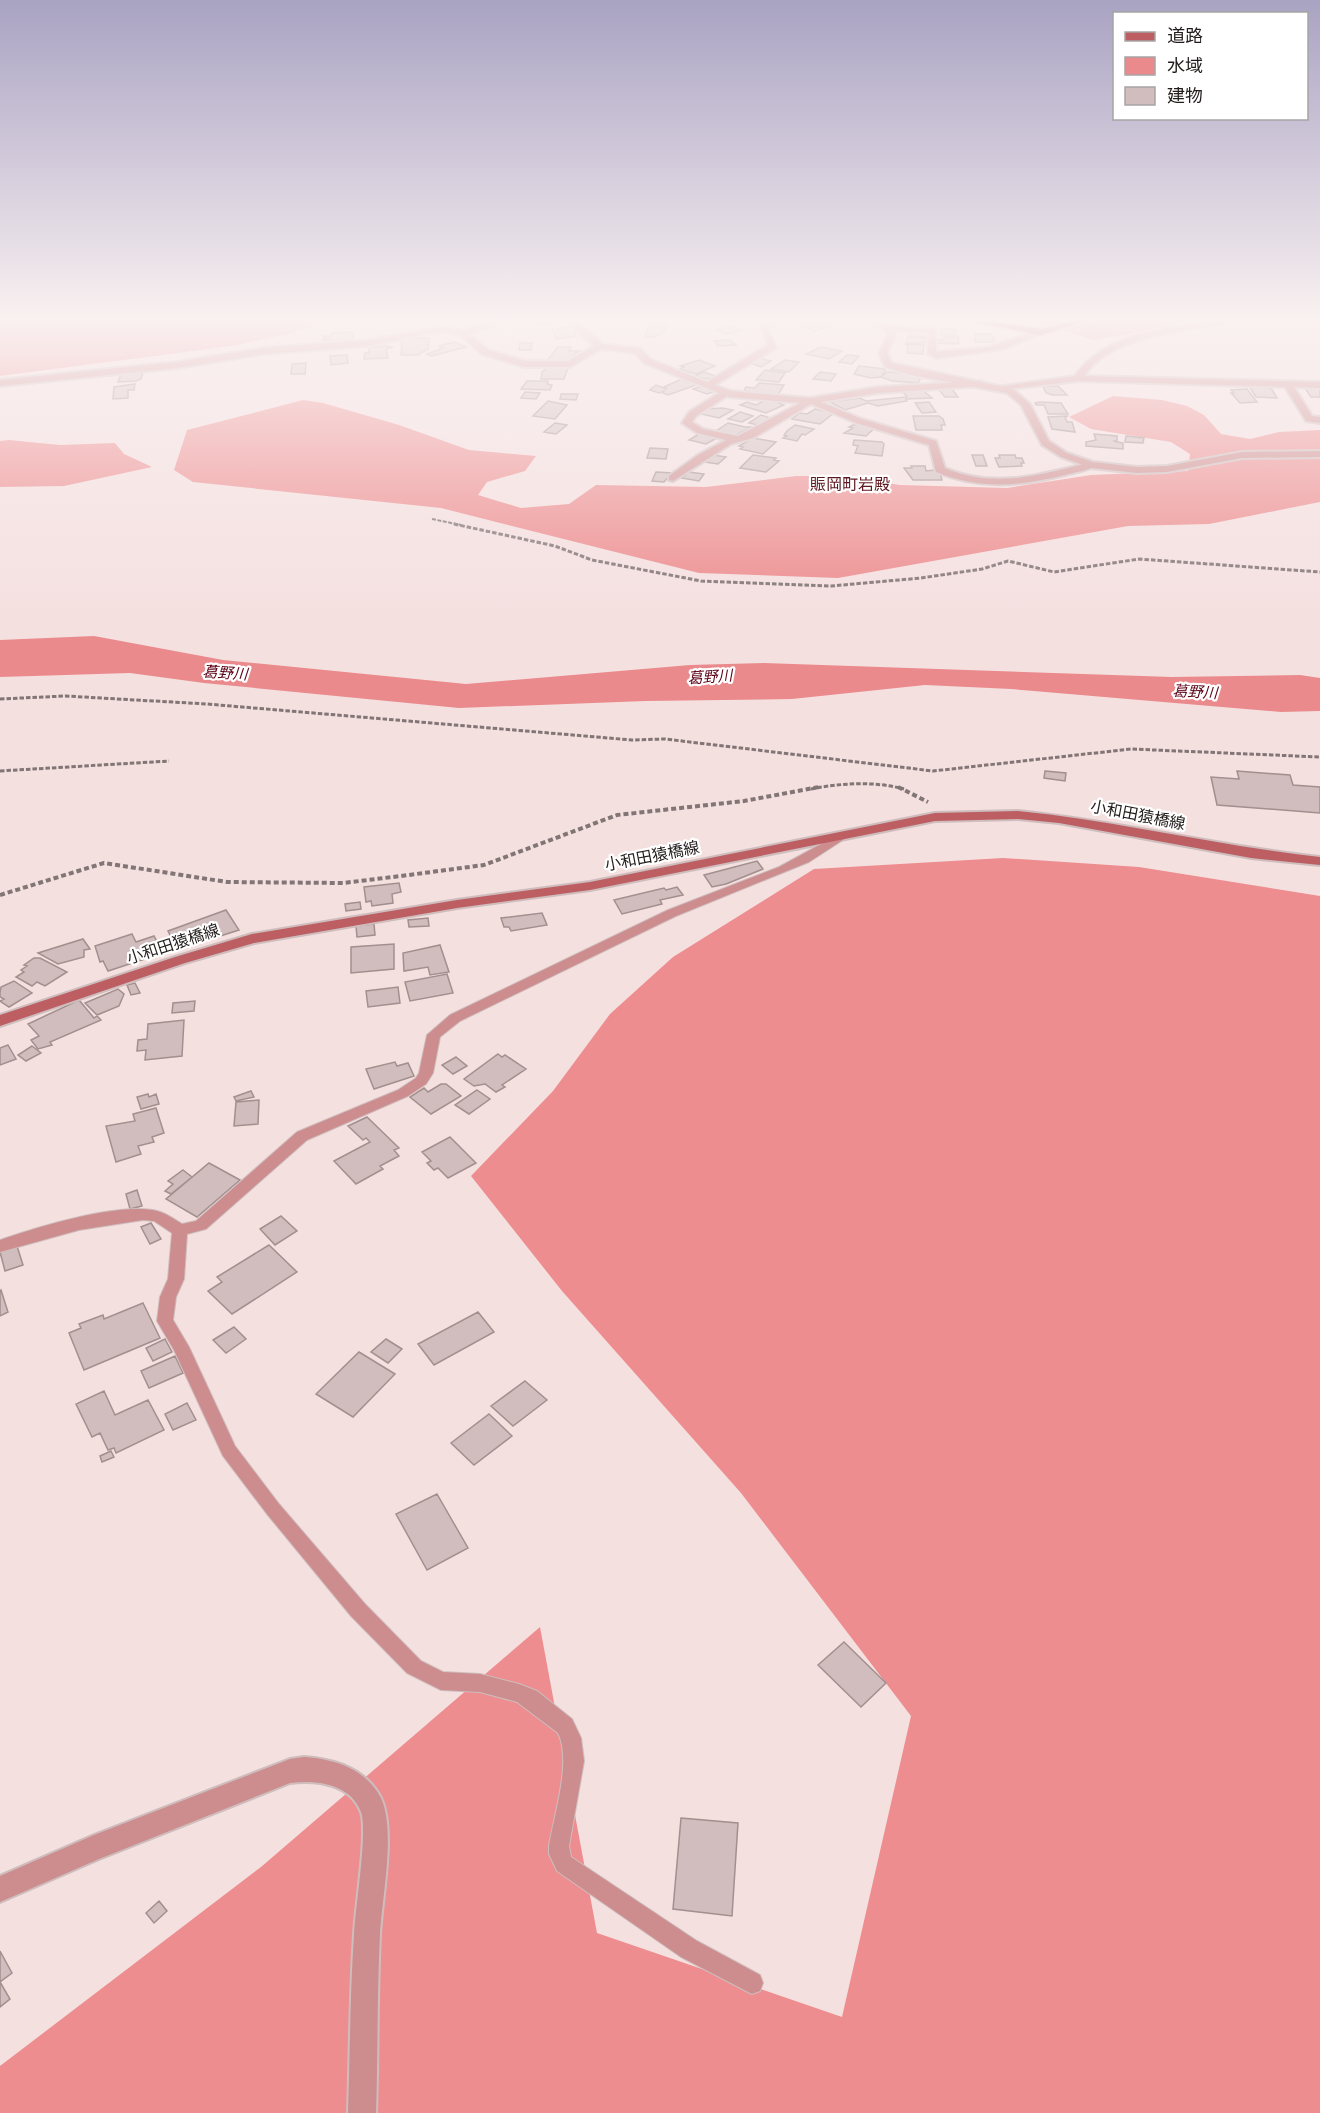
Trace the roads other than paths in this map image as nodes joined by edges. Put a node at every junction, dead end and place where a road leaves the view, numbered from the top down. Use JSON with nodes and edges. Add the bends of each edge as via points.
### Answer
{"nodes":[{"id":1,"x":690,"y":418,"type":"edge"},
{"id":2,"x":782,"y":418,"type":"edge"},
{"id":3,"x":851,"y":418,"type":"edge"},
{"id":4,"x":1032,"y":418,"type":"edge"},
{"id":5,"x":738,"y":439,"type":"junction"},
{"id":6,"x":1320,"y":454,"type":"edge"},
{"id":7,"x":1091,"y":465,"type":"junction"},
{"id":8,"x":674,"y":478,"type":"dead end"},
{"id":9,"x":845,"y":834,"type":"junction"},
{"id":10,"x":1320,"y":861,"type":"edge"},
{"id":11,"x":0,"y":1021,"type":"edge"},
{"id":12,"x":180,"y":1230,"type":"junction"},
{"id":13,"x":0,"y":1246,"type":"edge"},
{"id":14,"x":0,"y":1889,"type":"edge"},
{"id":15,"x":752,"y":1983,"type":"dead end"},
{"id":16,"x":362,"y":2113,"type":"edge"}],
"edges":[{"from":1,"to":5,"type":"street","via":[[687,423],[700,431]]},
{"from":2,"to":5,"type":"street"},
{"from":3,"to":7,"type":"street","via":[[933,443],[940,470],[961,479],[1036,480]]},
{"from":4,"to":7,"type":"street","via":[[1045,443]]},
{"from":5,"to":8,"type":"street","via":[[701,457]]},
{"from":6,"to":7,"type":"street","via":[[1242,455],[1167,469]]},
{"from":9,"to":10,"type":"main road","name":"小和田猿橋線","via":[[935,817],[1018,815],[1240,853]]},
{"from":9,"to":11,"type":"main road","name":"小和田猿橋線","via":[[590,886],[252,939]]},
{"from":9,"to":12,"type":"lane","via":[[784,869],[672,914],[455,1018],[434,1035],[421,1082],[302,1136],[201,1225]]},
{"from":12,"to":13,"type":"lane","via":[[155,1216],[142,1215]]},
{"from":12,"to":15,"type":"lane","via":[[176,1279],[168,1297],[165,1322],[181,1347],[218,1432],[266,1501],[358,1610],[414,1667],[441,1681],[480,1683],[519,1693],[565,1726],[574,1761],[559,1846],[564,1864],[689,1949]]},
{"from":14,"to":16,"type":"street","via":[[290,1771],[318,1769],[339,1775],[369,1798],[376,1823],[367,1935]]}]}
